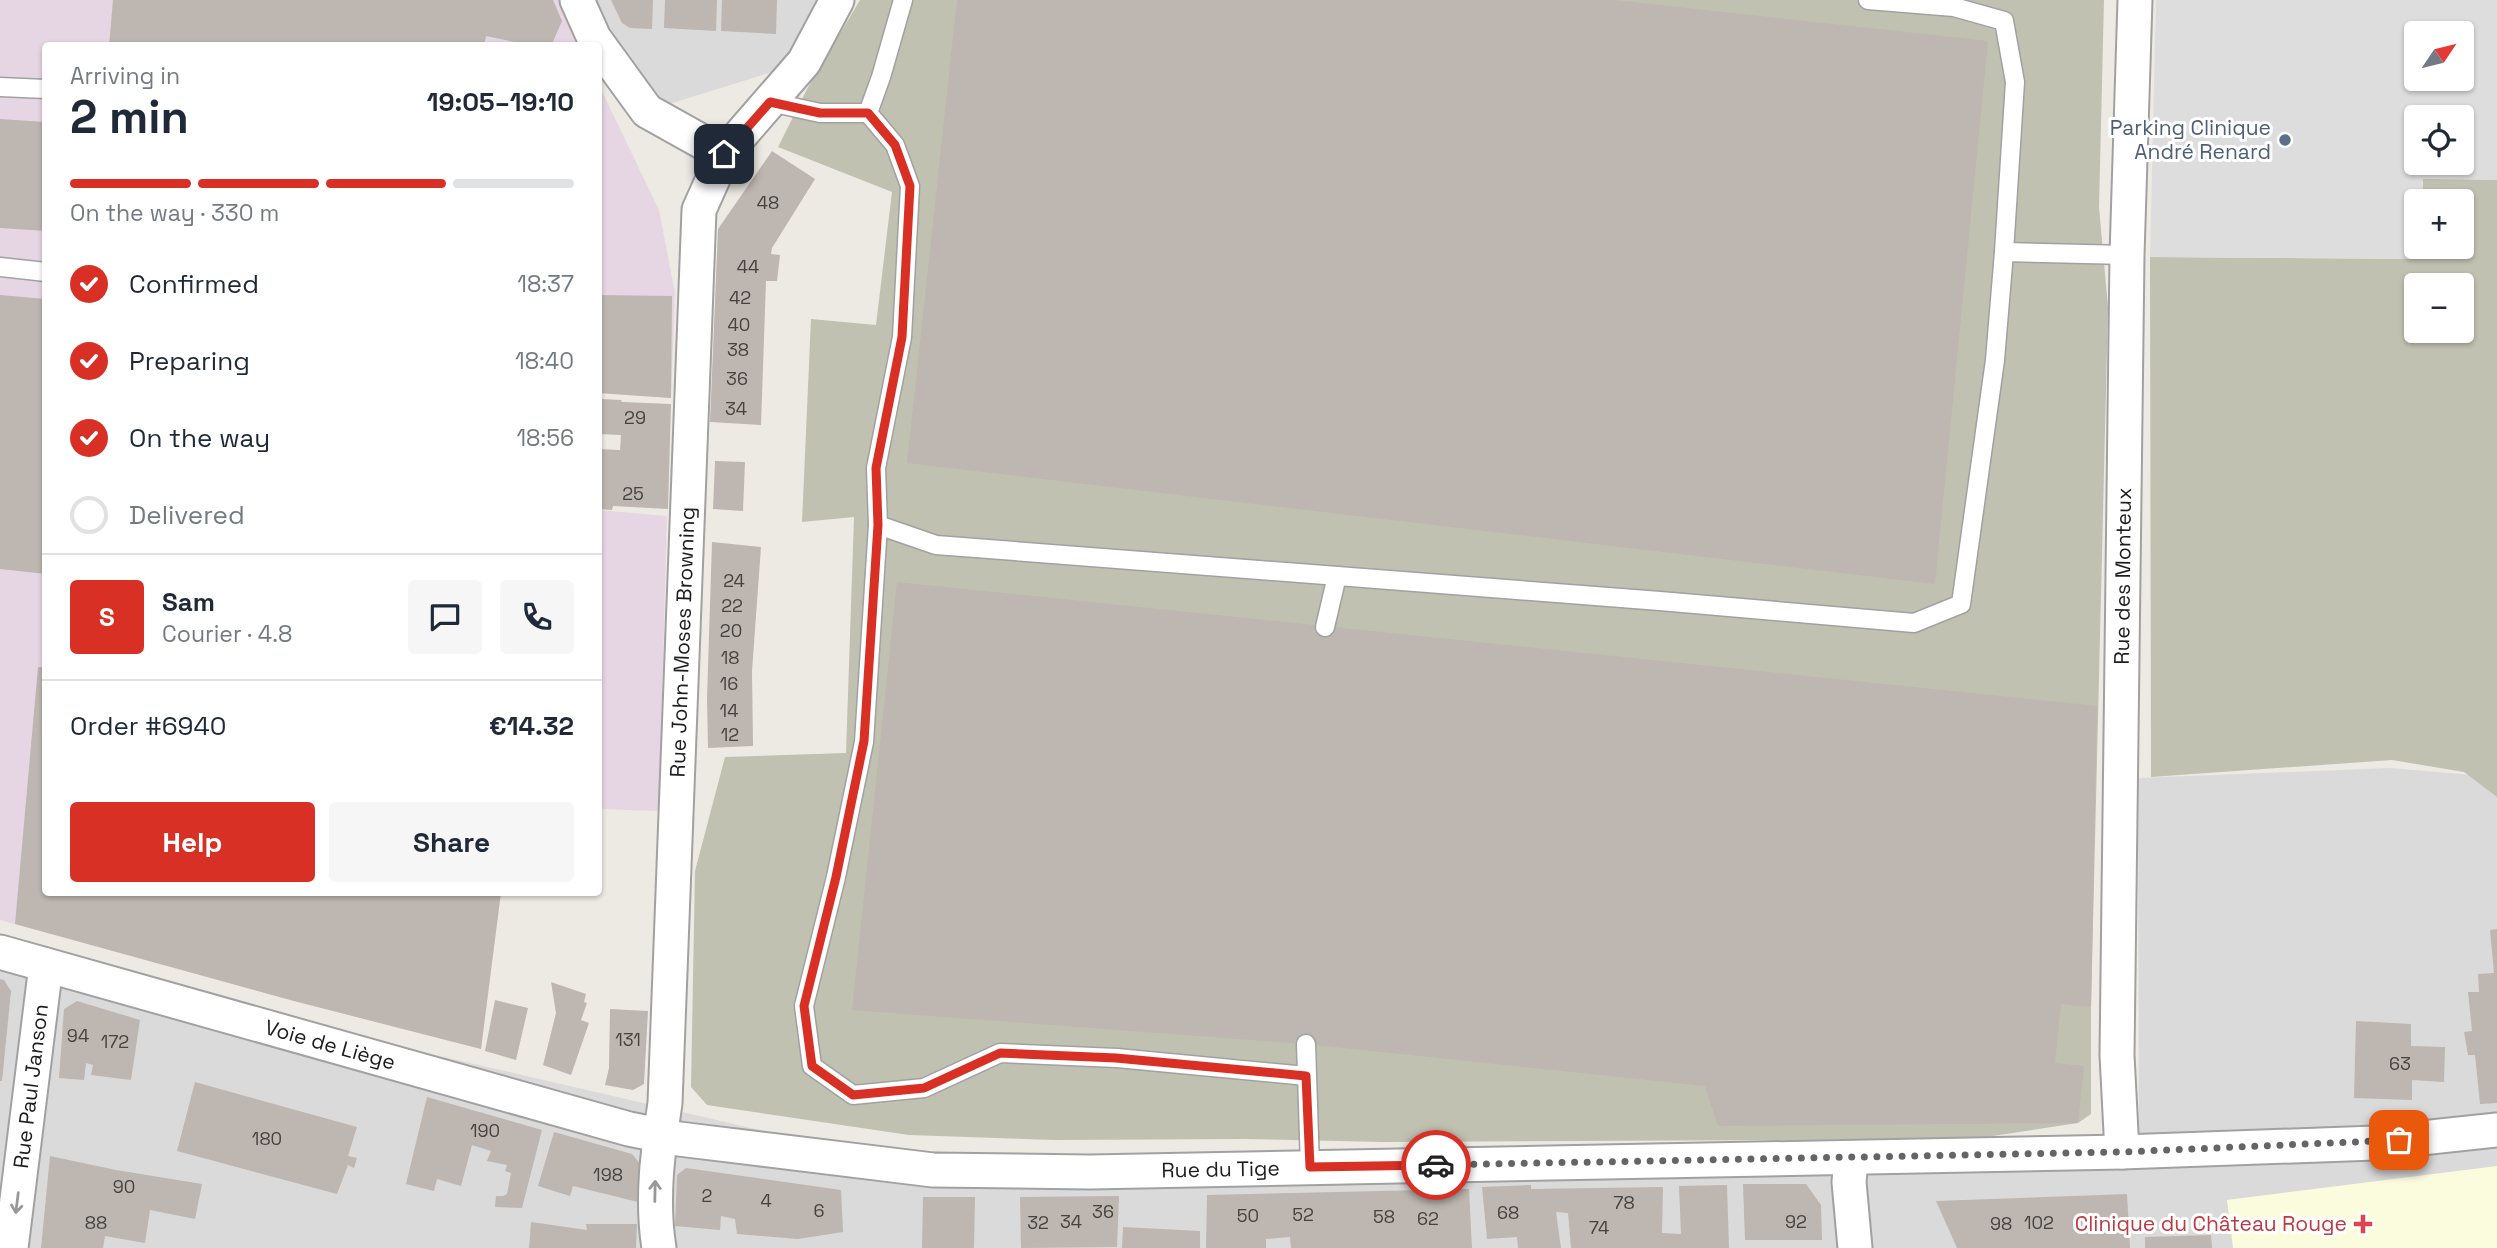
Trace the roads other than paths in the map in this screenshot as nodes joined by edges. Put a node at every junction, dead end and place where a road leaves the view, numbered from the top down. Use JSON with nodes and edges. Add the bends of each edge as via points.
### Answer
{"nodes":[{"id":1,"x":577,"y":0,"type":"edge"},
{"id":2,"x":837,"y":0,"type":"edge"},
{"id":3,"x":903,"y":0,"type":"edge"},
{"id":4,"x":1868,"y":0,"type":"edge"},
{"id":5,"x":2135,"y":0,"type":"edge"},
{"id":6,"x":597,"y":42,"type":"edge"},
{"id":7,"x":602,"y":49,"type":"edge"},
{"id":8,"x":0,"y":87,"type":"edge"},
{"id":9,"x":42,"y":89,"type":"edge"},
{"id":10,"x":770,"y":102,"type":"junction"},
{"id":11,"x":868,"y":113,"type":"junction"},
{"id":12,"x":724,"y":154,"type":"junction"},
{"id":13,"x":2004,"y":252,"type":"junction"},
{"id":14,"x":2127,"y":255,"type":"junction"},
{"id":15,"x":0,"y":267,"type":"edge"},
{"id":16,"x":42,"y":272,"type":"edge"},
{"id":17,"x":878,"y":525,"type":"junction"},
{"id":18,"x":1336,"y":576,"type":"junction"},
{"id":19,"x":1325,"y":627,"type":"dead end"},
{"id":20,"x":0,"y":952,"type":"edge"},
{"id":21,"x":46,"y":965,"type":"junction"},
{"id":22,"x":1306,"y":1044,"type":"dead end"},
{"id":23,"x":1306,"y":1076,"type":"junction"},
{"id":24,"x":2497,"y":1130,"type":"edge"},
{"id":25,"x":660,"y":1135,"type":"junction"},
{"id":26,"x":2122,"y":1152,"type":"junction"},
{"id":27,"x":1852,"y":1159,"type":"junction"},
{"id":28,"x":1310,"y":1167,"type":"junction"},
{"id":29,"x":11,"y":1248,"type":"edge"},
{"id":30,"x":659,"y":1248,"type":"edge"},
{"id":31,"x":1855,"y":1248,"type":"edge"}],
"edges":[{"from":1,"to":6,"type":"street"},
{"from":2,"to":10,"type":"street","name":"Rue John-Moses Browning","via":[[804,62]]},
{"from":3,"to":11,"type":"lane"},
{"from":4,"to":13,"type":"lane","via":[[1954,7],[2004,21],[2015,82]]},
{"from":5,"to":14,"type":"street","name":"Rue des Monteux"},
{"from":7,"to":12,"type":"street","via":[[647,111]]},
{"from":8,"to":9,"type":"lane"},
{"from":10,"to":11,"type":"lane","via":[[820,113]]},
{"from":10,"to":12,"type":"street","name":"Rue John-Moses Browning"},
{"from":11,"to":17,"type":"lane","via":[[895,145],[910,186],[902,337],[876,468]]},
{"from":12,"to":25,"type":"street","name":"Rue John-Moses Browning","via":[[699,210],[665,1103]]},
{"from":13,"to":14,"type":"lane"},
{"from":13,"to":18,"type":"lane","via":[[1995,360],[1961,604],[1914,623]]},
{"from":14,"to":26,"type":"street","name":"Rue des Monteux","via":[[2117,1055]]},
{"from":15,"to":16,"type":"lane"},
{"from":17,"to":18,"type":"lane","via":[[936,545]]},
{"from":17,"to":23,"type":"lane","via":[[864,741],[804,1006],[812,1066],[853,1095],[924,1088],[1000,1053],[1116,1058]]},
{"from":18,"to":19,"type":"lane"},
{"from":20,"to":21,"type":"street","name":"Voie de Liège"},
{"from":21,"to":25,"type":"street","name":"Voie de Liège"},
{"from":21,"to":29,"type":"street","name":"Rue Paul Janson","one_way":true},
{"from":22,"to":23,"type":"lane"},
{"from":23,"to":28,"type":"lane"},
{"from":24,"to":26,"type":"street","name":"Rue du Tige","via":[[2375,1143]]},
{"from":25,"to":28,"type":"street","name":"Rue du Tige","via":[[933,1170]]},
{"from":30,"to":25,"type":"street","name":"Rue John-Moses Browning","one_way":true,"via":[[654,1222]]},
{"from":26,"to":27,"type":"street","name":"Rue du Tige"},
{"from":27,"to":28,"type":"street","name":"Rue du Tige"},
{"from":27,"to":31,"type":"street","via":[[1849,1182]]}]}
